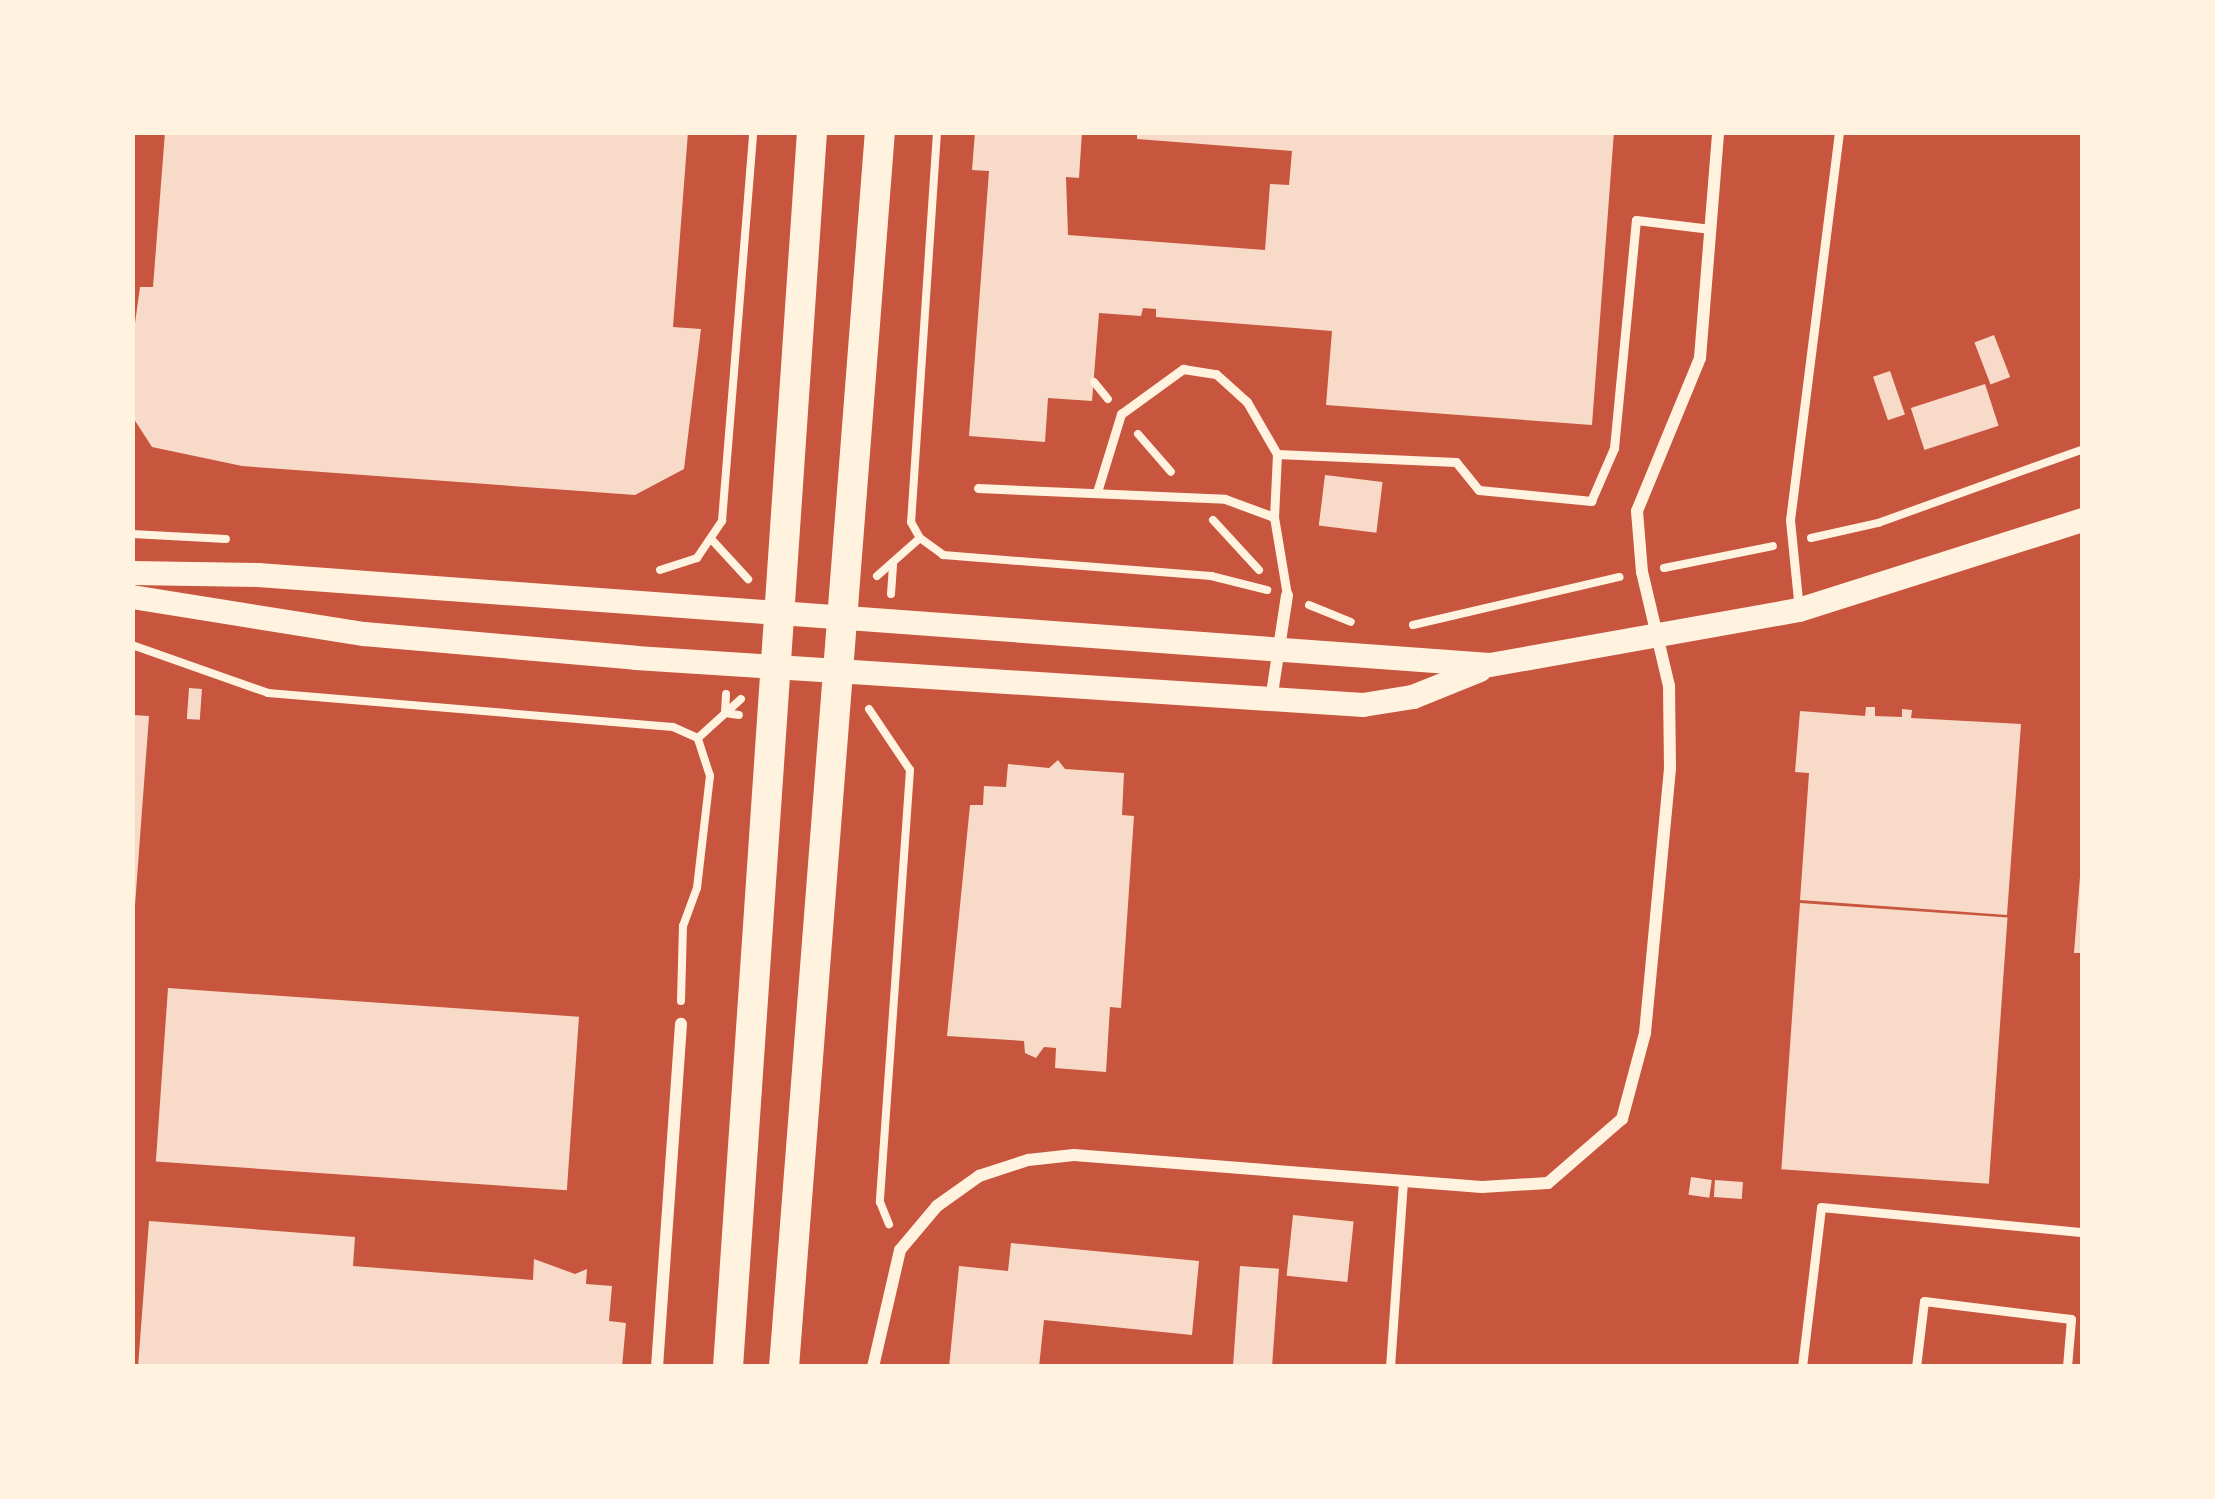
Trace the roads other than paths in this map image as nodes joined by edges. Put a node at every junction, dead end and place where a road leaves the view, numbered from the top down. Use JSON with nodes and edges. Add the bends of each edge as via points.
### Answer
{"nodes":[{"id":1,"x":812,"y":132,"type":"edge"},
{"id":2,"x":880,"y":132,"type":"edge"},
{"id":3,"x":1718,"y":132,"type":"edge"},
{"id":4,"x":1839,"y":132,"type":"edge"},
{"id":5,"x":1710,"y":229,"type":"junction"},
{"id":6,"x":1277,"y":454,"type":"junction"},
{"id":7,"x":978,"y":488,"type":"dead end"},
{"id":8,"x":1097,"y":492,"type":"junction"},
{"id":9,"x":1274,"y":517,"type":"junction"},
{"id":10,"x":2083,"y":520,"type":"edge"},
{"id":11,"x":132,"y":573,"type":"edge"},
{"id":12,"x":1287,"y":595,"type":"joint"},
{"id":13,"x":132,"y":597,"type":"edge"},
{"id":14,"x":1799,"y":610,"type":"junction"},
{"id":15,"x":781,"y":612,"type":"junction"},
{"id":16,"x":844,"y":616,"type":"junction"},
{"id":17,"x":1658,"y":641,"type":"junction"},
{"id":18,"x":1276,"y":646,"type":"junction"},
{"id":19,"x":1490,"y":665,"type":"junction"},
{"id":20,"x":776,"y":668,"type":"junction"},
{"id":21,"x":839,"y":673,"type":"junction"},
{"id":22,"x":1271,"y":700,"type":"junction"},
{"id":23,"x":681,"y":1024,"type":"road end"},
{"id":24,"x":1403,"y":1181,"type":"junction"},
{"id":25,"x":2083,"y":1232,"type":"edge"},
{"id":26,"x":657,"y":1367,"type":"edge"},
{"id":27,"x":728,"y":1367,"type":"edge"},
{"id":28,"x":784,"y":1367,"type":"edge"},
{"id":29,"x":873,"y":1367,"type":"edge"},
{"id":30,"x":1390,"y":1367,"type":"edge"},
{"id":31,"x":1802,"y":1367,"type":"edge"},
{"id":32,"x":1916,"y":1367,"type":"edge"},
{"id":33,"x":2067,"y":1367,"type":"edge"}],
"edges":[{"from":1,"to":15,"type":"main road"},
{"from":2,"to":16,"type":"main road"},
{"from":3,"to":5,"type":"street"},
{"from":4,"to":14,"type":"lane","via":[[1789,543]]},
{"from":5,"to":6,"type":"lane","via":[[1636,220],[1614,448],[1591,501],[1479,490],[1456,462]]},
{"from":5,"to":17,"type":"street","via":[[1700,358],[1637,511]]},
{"from":6,"to":8,"type":"lane","via":[[1247,402],[1216,374],[1183,369],[1121,414]]},
{"from":6,"to":9,"type":"lane"},
{"from":7,"to":8,"type":"lane"},
{"from":8,"to":9,"type":"lane","via":[[1225,499]]},
{"from":9,"to":12,"type":"lane"},
{"from":10,"to":14,"type":"main road"},
{"from":11,"to":15,"type":"main road"},
{"from":12,"to":18,"type":"street"},
{"from":13,"to":20,"type":"main road","via":[[364,634]]},
{"from":14,"to":17,"type":"main road"},
{"from":15,"to":16,"type":"main road"},
{"from":15,"to":20,"type":"main road"},
{"from":16,"to":18,"type":"main road"},
{"from":16,"to":21,"type":"main road"},
{"from":17,"to":19,"type":"main road"},
{"from":17,"to":24,"type":"street","via":[[1669,686],[1670,768],[1646,1033],[1622,1119],[1579,1165],[1549,1183]]},
{"from":18,"to":19,"type":"main road","via":[[1381,663]]},
{"from":18,"to":22,"type":"street"},
{"from":19,"to":22,"type":"main road","via":[[1413,697],[1363,705]]},
{"from":20,"to":21,"type":"main road"},
{"from":20,"to":27,"type":"main road"},
{"from":21,"to":22,"type":"main road"},
{"from":21,"to":28,"type":"main road"},
{"from":23,"to":26,"type":"street"},
{"from":24,"to":29,"type":"street","via":[[1074,1155],[1028,1160],[964,1186],[900,1250]]},
{"from":24,"to":30,"type":"lane"},
{"from":25,"to":31,"type":"lane","via":[[1821,1207]]},
{"from":32,"to":33,"type":"lane","via":[[1924,1301],[2071,1318]]}]}
